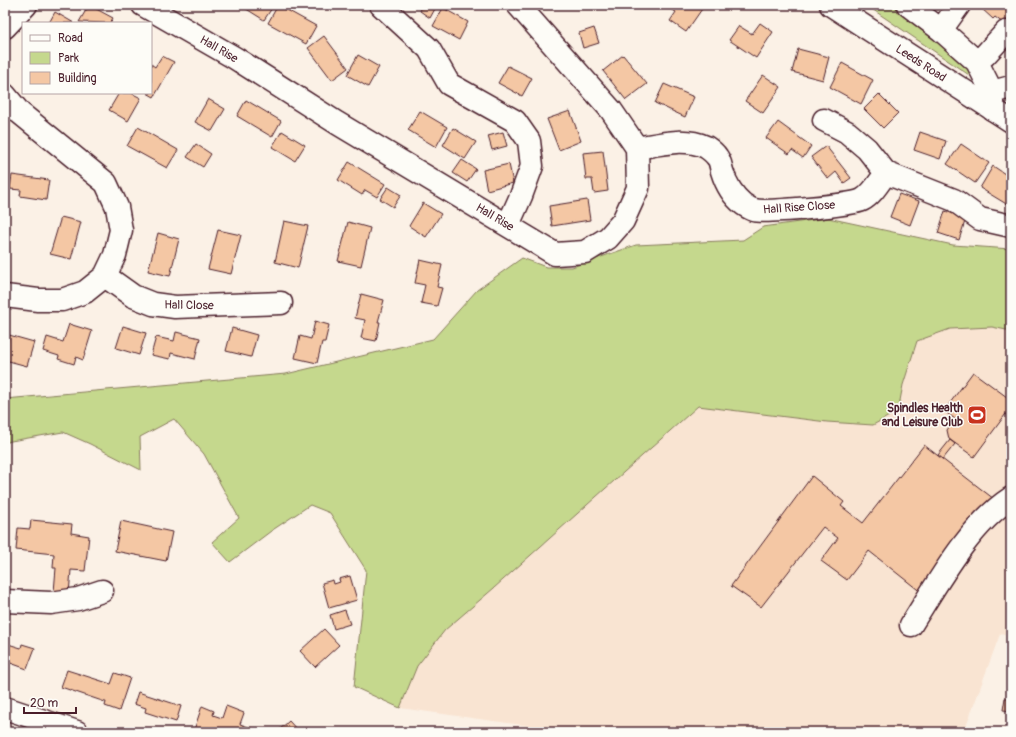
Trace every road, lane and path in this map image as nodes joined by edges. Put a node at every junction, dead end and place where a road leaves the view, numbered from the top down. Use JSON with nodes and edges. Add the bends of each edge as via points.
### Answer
{"nodes":[{"id":1,"x":26,"y":5,"type":"edge"},
{"id":2,"x":143,"y":5,"type":"edge"},
{"id":3,"x":381,"y":5,"type":"edge"},
{"id":4,"x":518,"y":5,"type":"edge"},
{"id":5,"x":831,"y":5,"type":"edge"},
{"id":6,"x":908,"y":5,"type":"edge"},
{"id":7,"x":959,"y":5,"type":"edge"},
{"id":8,"x":5,"y":27,"type":"edge"},
{"id":9,"x":941,"y":30,"type":"junction"},
{"id":10,"x":1006,"y":32,"type":"dead end"},
{"id":11,"x":977,"y":62,"type":"junction"},
{"id":12,"x":5,"y":96,"type":"edge"},
{"id":13,"x":1000,"y":97,"type":"edge"},
{"id":14,"x":824,"y":120,"type":"dead end"},
{"id":15,"x":1011,"y":121,"type":"edge"},
{"id":16,"x":637,"y":148,"type":"junction"},
{"id":17,"x":886,"y":173,"type":"junction"},
{"id":18,"x":508,"y":224,"type":"junction"},
{"id":19,"x":1011,"y":226,"type":"edge"},
{"id":20,"x":105,"y":276,"type":"junction"},
{"id":21,"x":5,"y":296,"type":"edge"},
{"id":22,"x":281,"y":303,"type":"dead end"},
{"id":23,"x":1011,"y":498,"type":"edge"},
{"id":24,"x":102,"y":591,"type":"dead end"},
{"id":25,"x":5,"y":601,"type":"edge"},
{"id":26,"x":911,"y":625,"type":"dead end"},
{"id":27,"x":5,"y":708,"type":"edge"},
{"id":28,"x":77,"y":732,"type":"edge"}],
"edges":[{"from":1,"to":8,"type":"main road"},
{"from":2,"to":18,"type":"main road","name":"Hall Rise"},
{"from":3,"to":18,"type":"main road","via":[[429,49],[449,84],[515,121],[529,141],[532,166]]},
{"from":4,"to":16,"type":"main road","via":[[611,110]]},
{"from":5,"to":13,"type":"main road","name":"Leeds Road"},
{"from":6,"to":9,"type":"main road"},
{"from":7,"to":9,"type":"main road"},
{"from":9,"to":11,"type":"main road"},
{"from":10,"to":11,"type":"main road"},
{"from":11,"to":13,"type":"main road"},
{"from":12,"to":20,"type":"main road","via":[[20,112],[106,183],[117,208],[121,230],[115,255]]},
{"from":13,"to":15,"type":"main road","name":"Leeds Road"},
{"from":14,"to":17,"type":"main road","via":[[847,132],[867,149]]},
{"from":16,"to":17,"type":"main road","name":"Hall Rise Close","via":[[673,141],[688,142],[706,148],[718,157],[734,195],[754,210],[820,207],[863,200]]},
{"from":16,"to":18,"type":"main road","name":"Hall Rise","via":[[638,188],[623,221],[608,238],[597,245],[585,252],[555,254]]},
{"from":17,"to":19,"type":"main road","via":[[954,200],[980,219]]},
{"from":20,"to":21,"type":"main road","via":[[85,292],[62,300]]},
{"from":20,"to":22,"type":"main road","name":"Hall Close","via":[[133,296],[153,304],[175,307]]},
{"from":23,"to":26,"type":"main road","via":[[990,515],[953,559]]},
{"from":24,"to":25,"type":"main road","via":[[78,599],[51,603]]},
{"from":27,"to":28,"type":"main road"}]}
